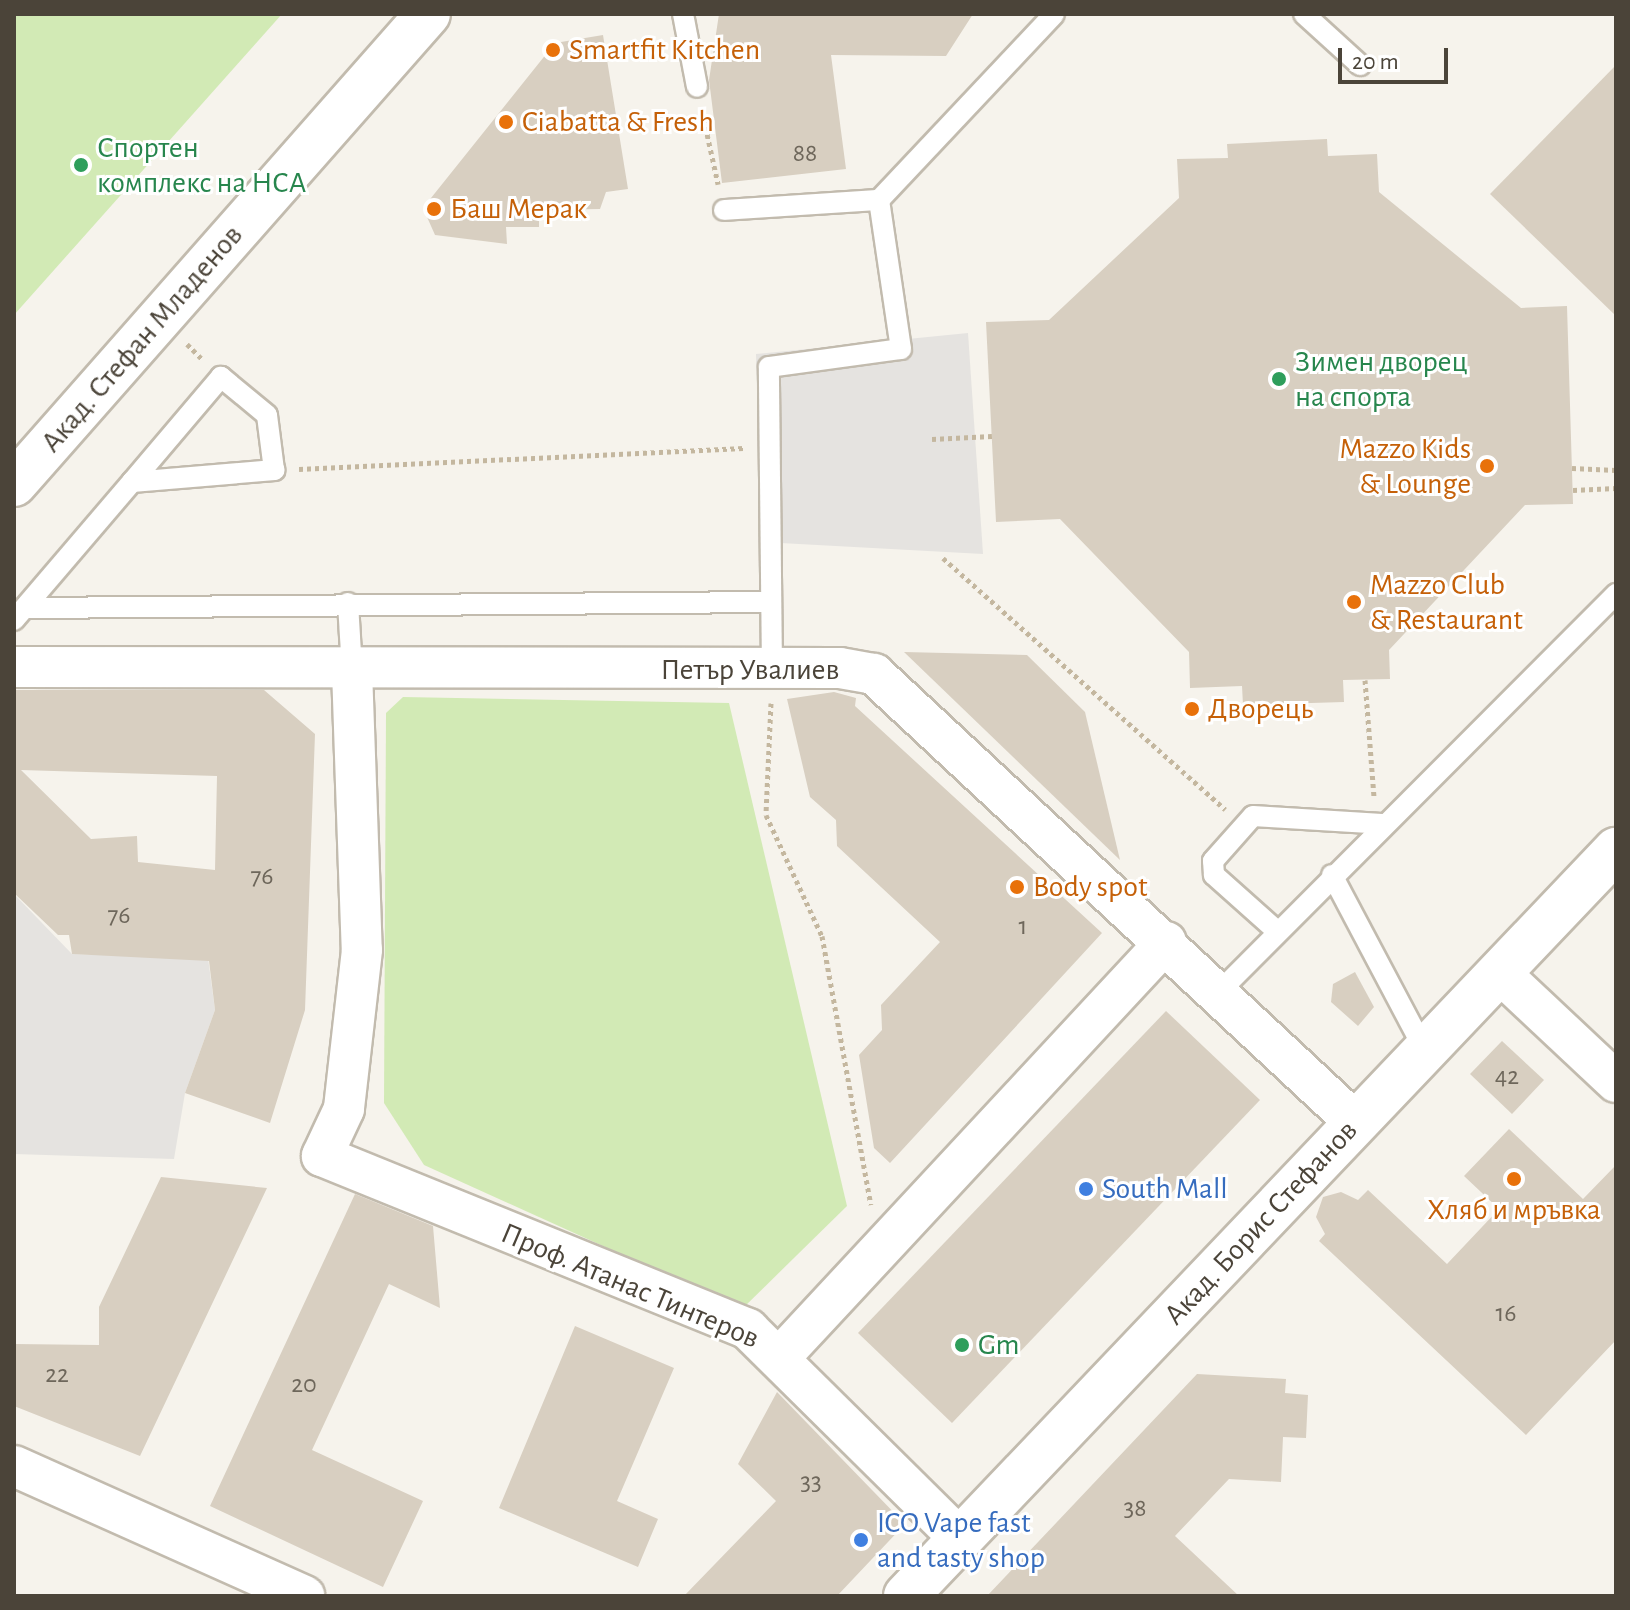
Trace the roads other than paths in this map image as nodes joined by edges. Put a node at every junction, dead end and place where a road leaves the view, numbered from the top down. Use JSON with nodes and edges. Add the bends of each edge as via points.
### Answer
{"nodes":[{"id":1,"x":428,"y":14,"type":"edge"},
{"id":2,"x":683,"y":14,"type":"edge"},
{"id":3,"x":1054,"y":14,"type":"edge"},
{"id":4,"x":1304,"y":14,"type":"edge"},
{"id":5,"x":1360,"y":65,"type":"dead end"},
{"id":6,"x":697,"y":87,"type":"road end"},
{"id":7,"x":879,"y":200,"type":"junction"},
{"id":8,"x":724,"y":210,"type":"road end"},
{"id":9,"x":132,"y":482,"type":"junction"},
{"id":10,"x":14,"y":484,"type":"edge"},
{"id":11,"x":1616,"y":594,"type":"edge"},
{"id":12,"x":770,"y":602,"type":"junction"},
{"id":13,"x":348,"y":603,"type":"junction"},
{"id":14,"x":20,"y":614,"type":"edge"},
{"id":15,"x":14,"y":667,"type":"edge"},
{"id":16,"x":352,"y":670,"type":"junction"},
{"id":17,"x":772,"y":670,"type":"junction"},
{"id":18,"x":1382,"y":824,"type":"junction"},
{"id":19,"x":1616,"y":850,"type":"edge"},
{"id":20,"x":1332,"y":875,"type":"junction"},
{"id":21,"x":1278,"y":932,"type":"junction"},
{"id":22,"x":1166,"y":942,"type":"junction"},
{"id":23,"x":1500,"y":973,"type":"junction"},
{"id":24,"x":1218,"y":993,"type":"junction"},
{"id":25,"x":1425,"y":1051,"type":"junction"},
{"id":26,"x":1616,"y":1082,"type":"edge"},
{"id":27,"x":1356,"y":1123,"type":"junction"},
{"id":28,"x":782,"y":1355,"type":"junction"},
{"id":29,"x":14,"y":1466,"type":"edge"},
{"id":30,"x":961,"y":1540,"type":"junction"},
{"id":31,"x":907,"y":1595,"type":"edge"},
{"id":32,"x":304,"y":1596,"type":"edge"}],
"edges":[{"from":1,"to":10,"type":"street","name":"Акад. Стефан Младенов"},
{"from":2,"to":6,"type":"lane"},
{"from":3,"to":7,"type":"lane"},
{"from":4,"to":5,"type":"lane"},
{"from":7,"to":8,"type":"lane"},
{"from":7,"to":12,"type":"lane","via":[[901,349],[769,367]]},
{"from":9,"to":9,"type":"lane","via":[[274,470],[267,415],[221,377]]},
{"from":9,"to":14,"type":"lane"},
{"from":11,"to":18,"type":"lane"},
{"from":12,"to":13,"type":"lane"},
{"from":12,"to":17,"type":"lane"},
{"from":13,"to":14,"type":"lane"},
{"from":13,"to":16,"type":"lane"},
{"from":15,"to":16,"type":"street","name":"Петър Увалиев"},
{"from":16,"to":17,"type":"street","name":"Петър Увалиев"},
{"from":16,"to":28,"type":"street","name":"Проф. Атанас Тинтеров","via":[[362,950],[344,1109],[322,1156],[748,1329]]},
{"from":17,"to":22,"type":"street","name":"Петър Увалиев","via":[[874,674]]},
{"from":18,"to":20,"type":"lane"},
{"from":18,"to":21,"type":"lane","via":[[1253,816],[1213,861],[1214,875]]},
{"from":19,"to":23,"type":"street","name":"Акад. Борис Стефанов"},
{"from":20,"to":21,"type":"lane"},
{"from":20,"to":25,"type":"lane"},
{"from":21,"to":24,"type":"lane"},
{"from":22,"to":24,"type":"street","name":"Петър Увалиев"},
{"from":22,"to":28,"type":"street"},
{"from":23,"to":25,"type":"street","name":"Акад. Борис Стефанов"},
{"from":23,"to":26,"type":"street"},
{"from":24,"to":27,"type":"street","name":"Петър Увалиев"},
{"from":25,"to":27,"type":"street","name":"Акад. Борис Стефанов"},
{"from":27,"to":30,"type":"street","name":"Акад. Борис Стефанов"},
{"from":28,"to":30,"type":"street","name":"Проф. Атанас Тинтеров"},
{"from":29,"to":32,"type":"street"},
{"from":30,"to":31,"type":"street","name":"Акад. Борис Стефанов"}]}
